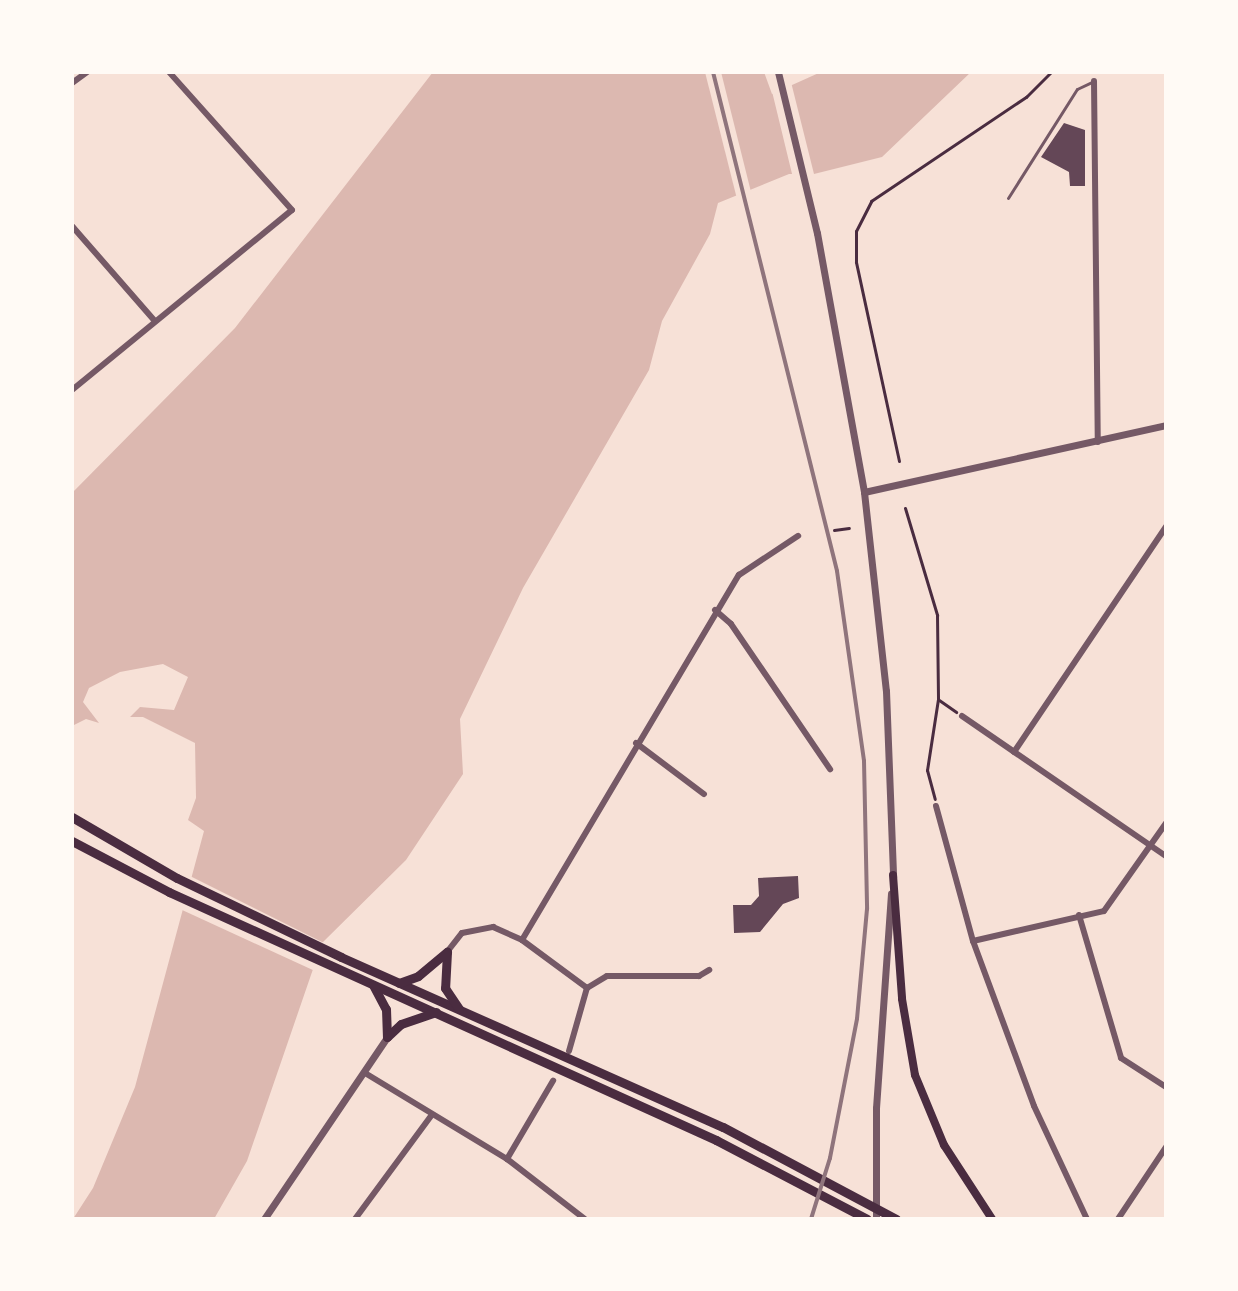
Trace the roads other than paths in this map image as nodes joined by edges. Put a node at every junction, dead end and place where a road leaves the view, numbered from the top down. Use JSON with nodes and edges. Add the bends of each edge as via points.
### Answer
{"nodes":[{"id":1,"x":87,"y":72,"type":"edge"},
{"id":2,"x":169,"y":72,"type":"edge"},
{"id":3,"x":778,"y":72,"type":"edge"},
{"id":4,"x":1094,"y":81,"type":"joint"},
{"id":5,"x":72,"y":83,"type":"edge"},
{"id":6,"x":1008,"y":198,"type":"dead end"},
{"id":7,"x":72,"y":226,"type":"edge"},
{"id":8,"x":155,"y":321,"type":"junction"},
{"id":9,"x":72,"y":390,"type":"edge"},
{"id":10,"x":1166,"y":425,"type":"edge"},
{"id":11,"x":1098,"y":442,"type":"junction"},
{"id":12,"x":864,"y":492,"type":"junction"},
{"id":13,"x":1166,"y":527,"type":"edge"},
{"id":14,"x":798,"y":536,"type":"dead end"},
{"id":15,"x":715,"y":610,"type":"junction"},
{"id":16,"x":962,"y":716,"type":"road end"},
{"id":17,"x":636,"y":743,"type":"junction"},
{"id":18,"x":1014,"y":752,"type":"junction"},
{"id":19,"x":830,"y":769,"type":"dead end"},
{"id":20,"x":704,"y":794,"type":"dead end"},
{"id":21,"x":936,"y":806,"type":"road end"},
{"id":22,"x":72,"y":817,"type":"edge"},
{"id":23,"x":1166,"y":823,"type":"edge"},
{"id":24,"x":72,"y":841,"type":"edge"},
{"id":25,"x":1150,"y":845,"type":"junction"},
{"id":26,"x":1166,"y":856,"type":"edge"},
{"id":27,"x":893,"y":875,"type":"junction"},
{"id":28,"x":1079,"y":915,"type":"junction"},
{"id":29,"x":522,"y":940,"type":"junction"},
{"id":30,"x":973,"y":941,"type":"junction"},
{"id":31,"x":447,"y":952,"type":"junction"},
{"id":32,"x":709,"y":970,"type":"dead end"},
{"id":33,"x":399,"y":983,"type":"junction"},
{"id":34,"x":373,"y":985,"type":"junction"},
{"id":35,"x":587,"y":988,"type":"junction"},
{"id":36,"x":459,"y":1009,"type":"junction"},
{"id":37,"x":436,"y":1012,"type":"junction"},
{"id":38,"x":387,"y":1037,"type":"junction"},
{"id":39,"x":569,"y":1051,"type":"dead end"},
{"id":40,"x":365,"y":1073,"type":"junction"},
{"id":41,"x":553,"y":1081,"type":"dead end"},
{"id":42,"x":1166,"y":1087,"type":"edge"},
{"id":43,"x":431,"y":1116,"type":"junction"},
{"id":44,"x":1166,"y":1147,"type":"edge"},
{"id":45,"x":507,"y":1159,"type":"junction"},
{"id":46,"x":264,"y":1219,"type":"edge"},
{"id":47,"x":355,"y":1219,"type":"edge"},
{"id":48,"x":585,"y":1219,"type":"edge"},
{"id":49,"x":867,"y":1219,"type":"edge"},
{"id":50,"x":876,"y":1219,"type":"edge"},
{"id":51,"x":896,"y":1219,"type":"edge"},
{"id":52,"x":992,"y":1219,"type":"edge"},
{"id":53,"x":1087,"y":1219,"type":"edge"},
{"id":54,"x":1118,"y":1219,"type":"edge"}],
"edges":[{"from":1,"to":5,"type":"street"},
{"from":2,"to":8,"type":"street","via":[[292,210]]},
{"from":3,"to":12,"type":"street","via":[[817,233]]},
{"from":4,"to":6,"type":"lane","via":[[1077,89]]},
{"from":4,"to":11,"type":"street"},
{"from":7,"to":8,"type":"street"},
{"from":8,"to":9,"type":"street"},
{"from":10,"to":11,"type":"street"},
{"from":11,"to":12,"type":"street"},
{"from":12,"to":27,"type":"street","via":[[886,691]]},
{"from":13,"to":18,"type":"street"},
{"from":14,"to":15,"type":"street","via":[[739,575]]},
{"from":15,"to":17,"type":"street"},
{"from":15,"to":19,"type":"street","via":[[731,624]]},
{"from":16,"to":18,"type":"street"},
{"from":17,"to":20,"type":"street"},
{"from":17,"to":29,"type":"street"},
{"from":18,"to":25,"type":"street"},
{"from":21,"to":30,"type":"street"},
{"from":22,"to":33,"type":"main road","via":[[177,878]]},
{"from":23,"to":25,"type":"street"},
{"from":24,"to":34,"type":"main road","via":[[169,892]]},
{"from":25,"to":26,"type":"street"},
{"from":25,"to":28,"type":"street","via":[[1104,911]]},
{"from":27,"to":50,"type":"street","via":[[876,1108]]},
{"from":27,"to":52,"type":"main road","via":[[902,999],[915,1075],[944,1145]]},
{"from":28,"to":30,"type":"street"},
{"from":28,"to":42,"type":"street","via":[[1121,1058]]},
{"from":29,"to":31,"type":"street","via":[[482,926],[462,933]]},
{"from":29,"to":35,"type":"street"},
{"from":30,"to":53,"type":"street","via":[[1034,1106]]},
{"from":31,"to":33,"type":"main road","via":[[418,976]]},
{"from":31,"to":36,"type":"main road","via":[[445,988]]},
{"from":32,"to":35,"type":"street","via":[[699,976],[607,976]]},
{"from":33,"to":36,"type":"main road"},
{"from":34,"to":37,"type":"main road"},
{"from":34,"to":38,"type":"main road","via":[[386,1009]]},
{"from":35,"to":39,"type":"street"},
{"from":36,"to":51,"type":"main road","via":[[792,1162]]},
{"from":37,"to":38,"type":"main road","via":[[413,1018]]},
{"from":37,"to":49,"type":"main road"},
{"from":38,"to":40,"type":"street"},
{"from":40,"to":43,"type":"street"},
{"from":40,"to":46,"type":"street"},
{"from":41,"to":45,"type":"street"},
{"from":43,"to":45,"type":"street"},
{"from":43,"to":47,"type":"street"},
{"from":44,"to":54,"type":"street"},
{"from":45,"to":48,"type":"street"}]}
